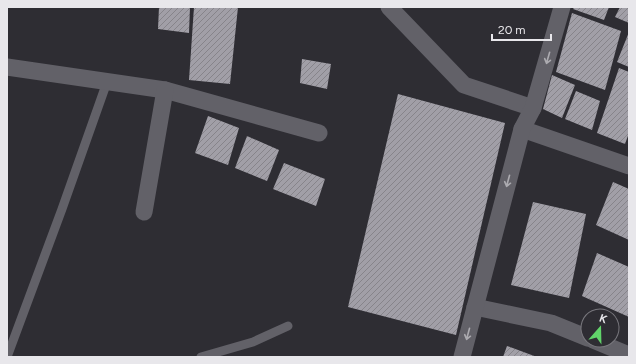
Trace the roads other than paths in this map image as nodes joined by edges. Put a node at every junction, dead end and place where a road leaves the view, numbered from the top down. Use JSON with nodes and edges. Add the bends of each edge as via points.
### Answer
{"nodes":[{"id":1,"x":389,"y":7,"type":"edge"},
{"id":2,"x":562,"y":7,"type":"edge"},
{"id":3,"x":7,"y":67,"type":"edge"},
{"id":4,"x":107,"y":82,"type":"junction"},
{"id":5,"x":165,"y":90,"type":"junction"},
{"id":6,"x":533,"y":108,"type":"junction"},
{"id":7,"x":522,"y":129,"type":"junction"},
{"id":8,"x":319,"y":133,"type":"dead end"},
{"id":9,"x":628,"y":162,"type":"edge"},
{"id":10,"x":144,"y":212,"type":"dead end"},
{"id":11,"x":475,"y":307,"type":"junction"},
{"id":12,"x":288,"y":326,"type":"dead end"},
{"id":13,"x":580,"y":335,"type":"edge"},
{"id":14,"x":612,"y":348,"type":"edge"},
{"id":15,"x":629,"y":355,"type":"edge"},
{"id":16,"x":7,"y":357,"type":"edge"},
{"id":17,"x":201,"y":357,"type":"edge"},
{"id":18,"x":462,"y":357,"type":"edge"}],
"edges":[{"from":1,"to":6,"type":"street","via":[[464,85]]},
{"from":2,"to":6,"type":"street","one_way":true},
{"from":3,"to":4,"type":"street"},
{"from":4,"to":5,"type":"street"},
{"from":4,"to":16,"type":"lane"},
{"from":5,"to":8,"type":"street"},
{"from":5,"to":10,"type":"street"},
{"from":6,"to":7,"type":"street"},
{"from":7,"to":9,"type":"street"},
{"from":7,"to":11,"type":"street","one_way":true},
{"from":11,"to":13,"type":"street","via":[[551,323]]},
{"from":11,"to":18,"type":"street","one_way":true},
{"from":12,"to":17,"type":"lane","via":[[253,342]]},
{"from":14,"to":15,"type":"street"}]}
